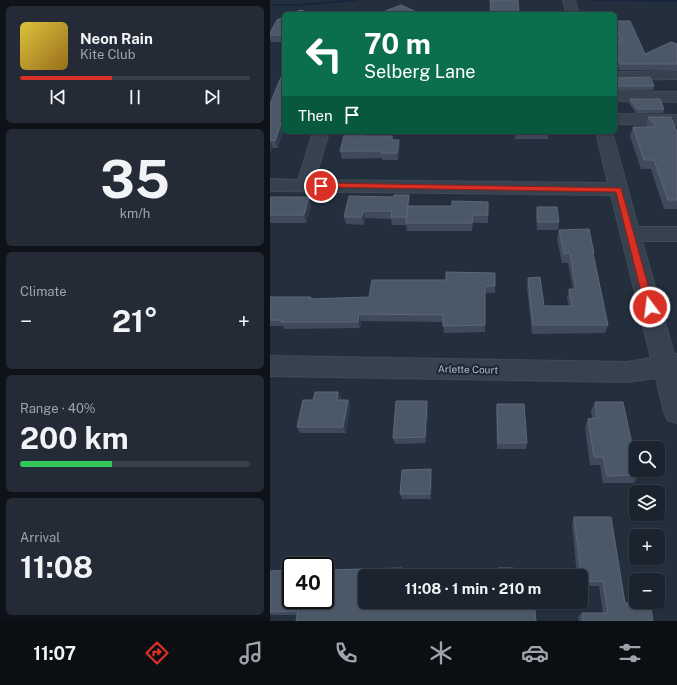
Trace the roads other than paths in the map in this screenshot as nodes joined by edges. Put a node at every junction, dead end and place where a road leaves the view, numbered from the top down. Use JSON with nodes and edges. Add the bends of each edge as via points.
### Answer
{"nodes":[{"id":1,"x":569,"y":0,"type":"edge"},
{"id":2,"x":572,"y":12,"type":"edge"},
{"id":3,"x":677,"y":75,"type":"edge"},
{"id":4,"x":617,"y":76,"type":"edge"},
{"id":5,"x":617,"y":96,"type":"edge"},
{"id":6,"x":677,"y":97,"type":"edge"},
{"id":7,"x":617,"y":119,"type":"edge"},
{"id":8,"x":677,"y":120,"type":"edge"},
{"id":9,"x":320,"y":134,"type":"edge"},
{"id":10,"x":605,"y":134,"type":"edge"},
{"id":11,"x":270,"y":185,"type":"edge"},
{"id":12,"x":305,"y":185,"type":"junction"},
{"id":13,"x":619,"y":189,"type":"junction"},
{"id":14,"x":630,"y":234,"type":"junction"},
{"id":15,"x":677,"y":234,"type":"edge"},
{"id":16,"x":671,"y":365,"type":"edge"},
{"id":17,"x":270,"y":366,"type":"edge"},
{"id":18,"x":677,"y":412,"type":"edge"}],
"edges":[{"from":1,"to":2,"type":"street"},
{"from":3,"to":4,"type":"street"},
{"from":5,"to":6,"type":"street"},
{"from":7,"to":8,"type":"street"},
{"from":9,"to":12,"type":"street"},
{"from":10,"to":13,"type":"street"},
{"from":11,"to":12,"type":"street"},
{"from":12,"to":13,"type":"street"},
{"from":13,"to":14,"type":"street"},
{"from":14,"to":15,"type":"street"},
{"from":14,"to":16,"type":"street"},
{"from":16,"to":17,"type":"street","name":"Arlette Court","via":[[628,372]]},
{"from":16,"to":18,"type":"street"}]}
